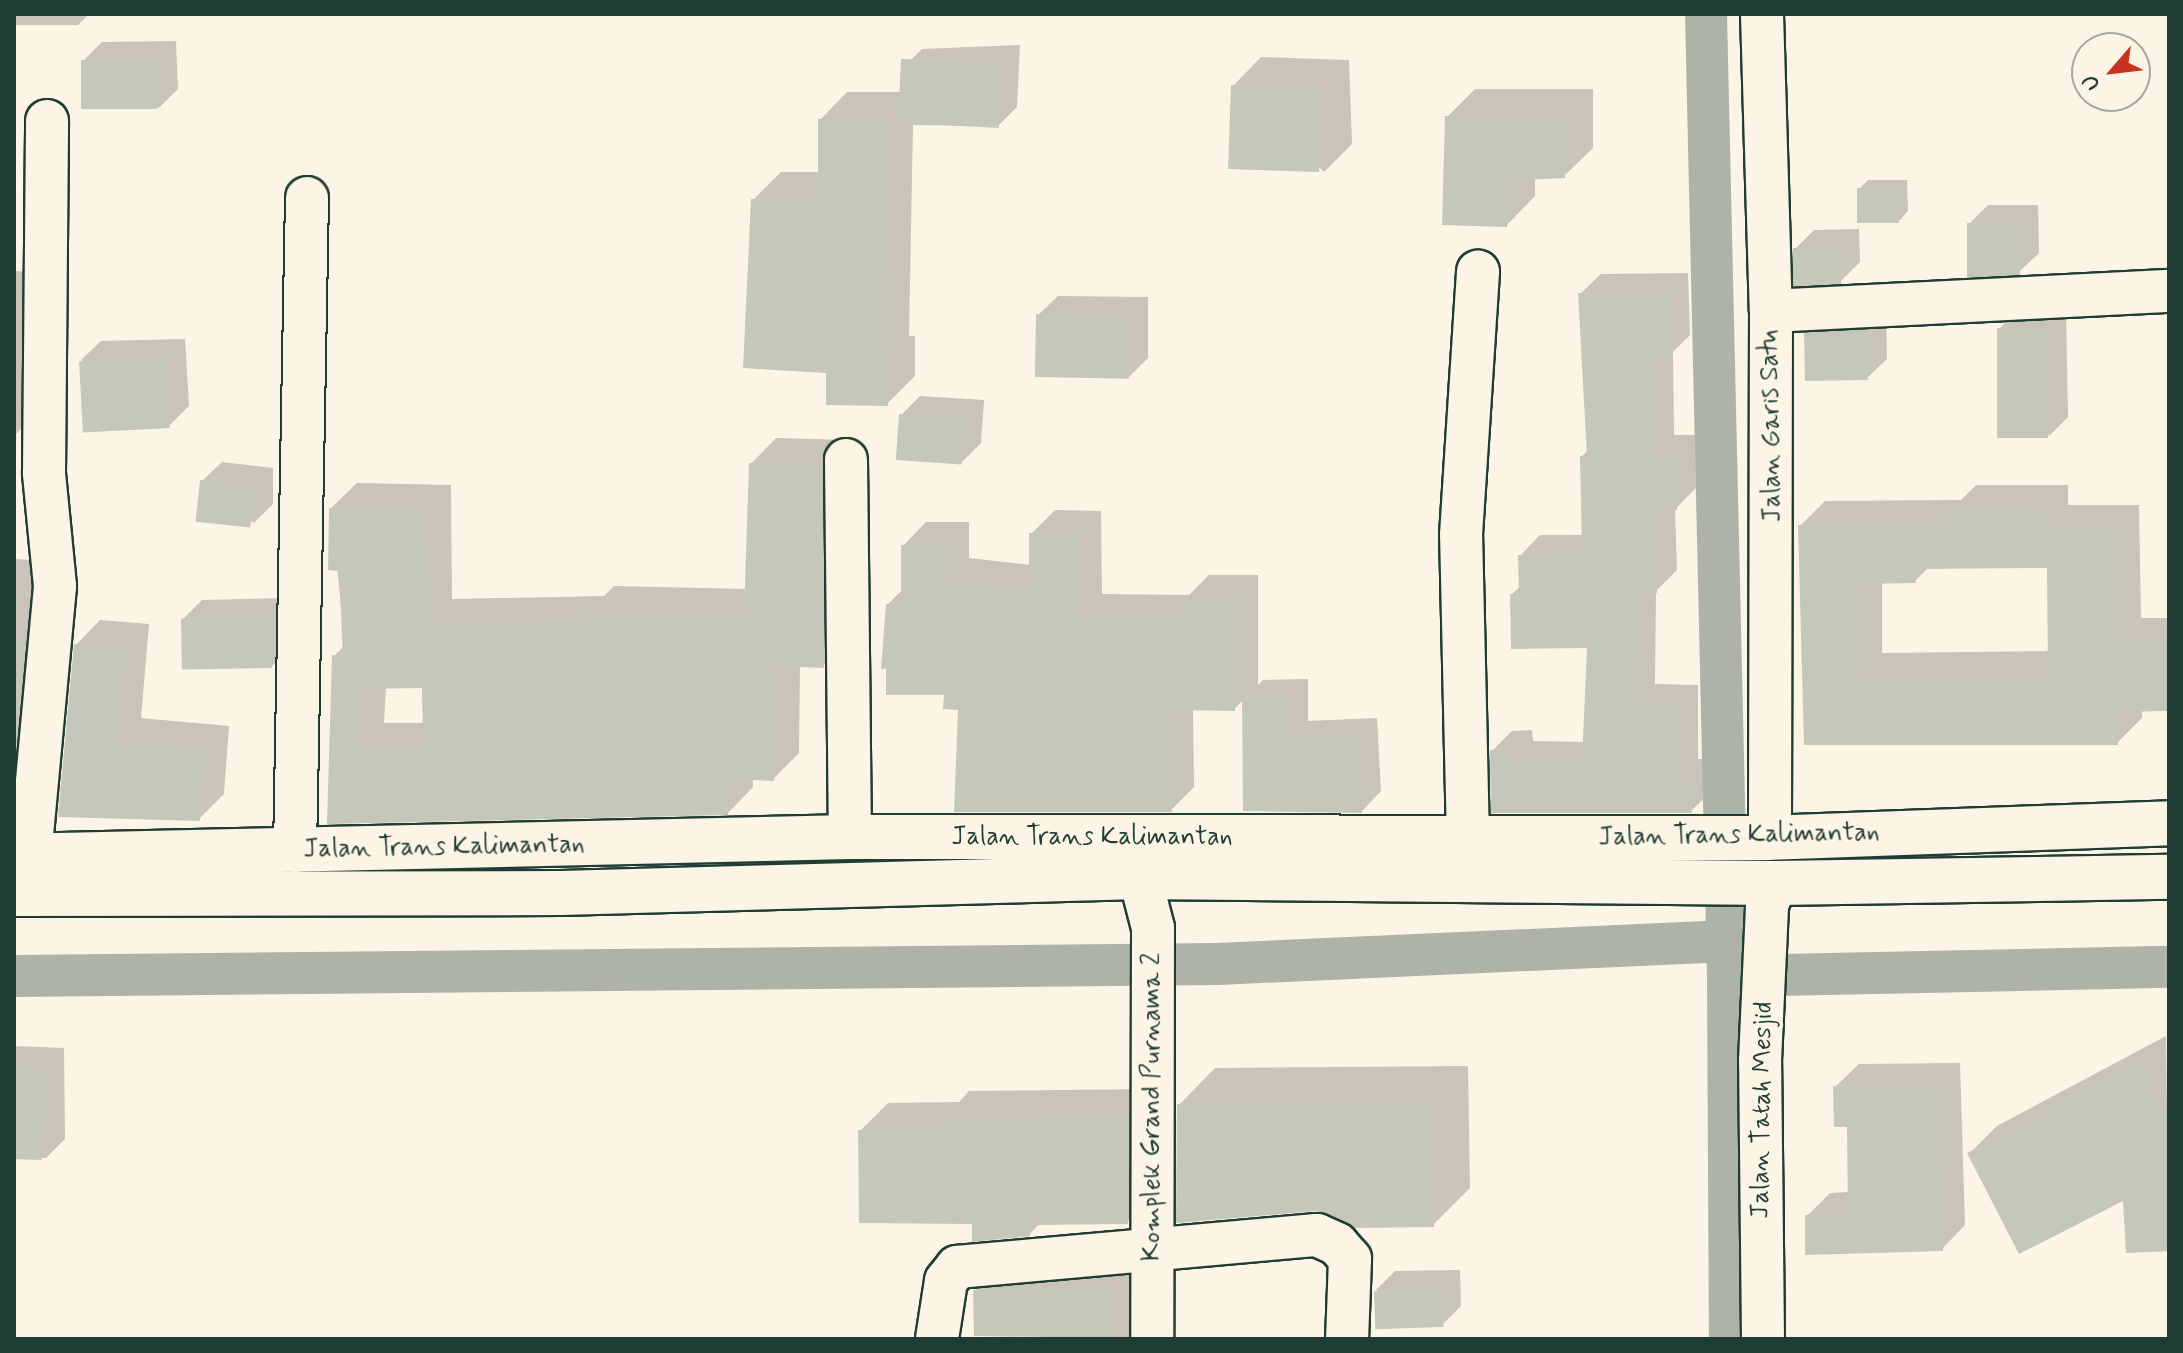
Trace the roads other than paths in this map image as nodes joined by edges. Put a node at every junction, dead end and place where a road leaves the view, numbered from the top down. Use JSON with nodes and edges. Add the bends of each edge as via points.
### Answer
{"nodes":[{"id":1,"x":1762,"y":14,"type":"edge"},
{"id":2,"x":47,"y":121,"type":"dead end"},
{"id":3,"x":307,"y":198,"type":"dead end"},
{"id":4,"x":1478,"y":272,"type":"dead end"},
{"id":5,"x":2169,"y":291,"type":"edge"},
{"id":6,"x":1771,"y":311,"type":"junction"},
{"id":7,"x":846,"y":460,"type":"dead end"},
{"id":8,"x":2169,"y":823,"type":"edge"},
{"id":9,"x":850,"y":837,"type":"junction"},
{"id":10,"x":1768,"y":838,"type":"junction"},
{"id":11,"x":1468,"y":840,"type":"junction"},
{"id":12,"x":561,"y":845,"type":"junction"},
{"id":13,"x":295,"y":851,"type":"junction"},
{"id":14,"x":1643,"y":860,"type":"junction"},
{"id":15,"x":19,"y":869,"type":"edge"},
{"id":16,"x":1140,"y":877,"type":"junction"},
{"id":17,"x":2169,"y":877,"type":"edge"},
{"id":18,"x":1775,"y":883,"type":"junction"},
{"id":19,"x":561,"y":893,"type":"junction"},
{"id":20,"x":1154,"y":1246,"type":"junction"},
{"id":21,"x":937,"y":1339,"type":"edge"},
{"id":22,"x":1152,"y":1339,"type":"edge"},
{"id":23,"x":1347,"y":1339,"type":"edge"},
{"id":24,"x":1763,"y":1339,"type":"edge"}],
"edges":[{"from":1,"to":6,"type":"street","name":"Jalan Garis Satu"},
{"from":2,"to":15,"type":"street","via":[[44,473],[55,586]]},
{"from":3,"to":13,"type":"street"},
{"from":4,"to":11,"type":"street","via":[[1461,535]]},
{"from":5,"to":6,"type":"street"},
{"from":6,"to":10,"type":"street","name":"Jalan Garis Satu"},
{"from":7,"to":9,"type":"street"},
{"from":8,"to":10,"type":"highway","name":"Jalan Trans Kalimantan"},
{"from":9,"to":11,"type":"highway","name":"Jalan Trans Kalimantan"},
{"from":9,"to":12,"type":"highway","name":"Jalan Trans Kalimantan"},
{"from":10,"to":14,"type":"highway","name":"Jalan Trans Kalimantan"},
{"from":11,"to":14,"type":"highway","name":"Jalan Trans Kalimantan"},
{"from":12,"to":13,"type":"highway","name":"Jalan Trans Kalimantan"},
{"from":12,"to":19,"type":"highway"},
{"from":13,"to":15,"type":"highway","name":"Jalan Trans Kalimantan"},
{"from":14,"to":16,"type":"highway","name":"Jalan Trans Kalimantan"},
{"from":14,"to":18,"type":"highway","name":"Jalan Trans Kalimantan"},
{"from":15,"to":19,"type":"highway","name":"Jalan Trans Kalimantan"},
{"from":16,"to":19,"type":"highway","name":"Jalan Trans Kalimantan"},
{"from":16,"to":20,"type":"street","name":"Komplek Grand Purnama 2","via":[[1153,928]]},
{"from":17,"to":18,"type":"highway","name":"Jalan Trans Kalimantan"},
{"from":18,"to":24,"type":"street","name":"Jalan Tatah Mesjid","via":[[1767,905],[1761,1038]]},
{"from":20,"to":21,"type":"street","via":[[957,1267],[946,1281]]},
{"from":20,"to":22,"type":"street","name":"Komplek Grand Purnama 2"},
{"from":20,"to":23,"type":"street","via":[[1317,1235],[1337,1244],[1350,1259]]}]}
